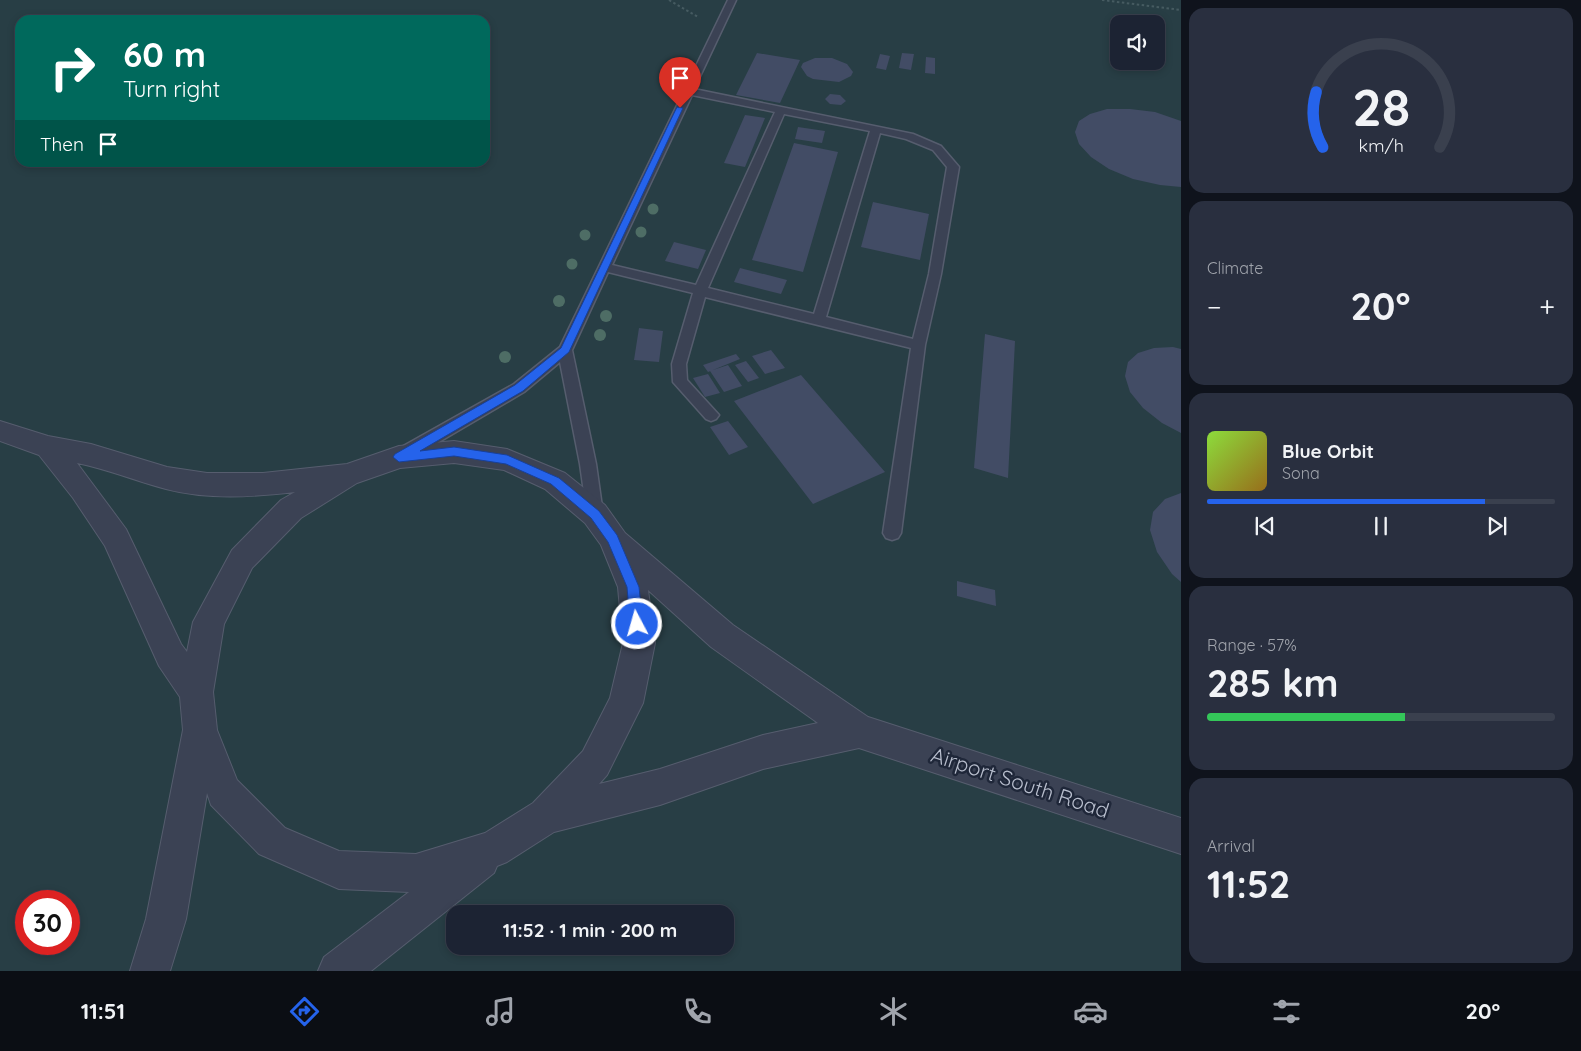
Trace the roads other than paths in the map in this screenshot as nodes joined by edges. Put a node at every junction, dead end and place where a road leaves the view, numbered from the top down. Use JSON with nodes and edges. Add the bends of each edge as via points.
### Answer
{"nodes":[{"id":1,"x":732,"y":0,"type":"edge"},
{"id":2,"x":688,"y":91,"type":"junction"},
{"id":3,"x":781,"y":110,"type":"junction"},
{"id":4,"x":876,"y":130,"type":"junction"},
{"id":5,"x":604,"y":267,"type":"junction"},
{"id":6,"x":700,"y":290,"type":"junction"},
{"id":7,"x":819,"y":319,"type":"junction"},
{"id":8,"x":918,"y":346,"type":"junction"},
{"id":9,"x":565,"y":350,"type":"junction"},
{"id":10,"x":711,"y":415,"type":"dead end"},
{"id":11,"x":0,"y":431,"type":"edge"},
{"id":12,"x":48,"y":448,"type":"junction"},
{"id":13,"x":399,"y":457,"type":"junction"},
{"id":14,"x":347,"y":475,"type":"junction"},
{"id":15,"x":604,"y":526,"type":"junction"},
{"id":16,"x":892,"y":532,"type":"dead end"},
{"id":17,"x":196,"y":692,"type":"junction"},
{"id":18,"x":200,"y":730,"type":"junction"},
{"id":19,"x":859,"y":731,"type":"junction"},
{"id":20,"x":546,"y":816,"type":"junction"},
{"id":21,"x":1181,"y":836,"type":"edge"},
{"id":22,"x":494,"y":849,"type":"junction"},
{"id":23,"x":150,"y":971,"type":"edge"},
{"id":24,"x":338,"y":971,"type":"edge"}],
"edges":[{"from":1,"to":2,"type":"lane"},
{"from":2,"to":3,"type":"lane"},
{"from":2,"to":5,"type":"lane"},
{"from":3,"to":4,"type":"lane"},
{"from":3,"to":6,"type":"lane"},
{"from":4,"to":7,"type":"lane"},
{"from":4,"to":8,"type":"lane","via":[[909,136],[937,148],[952,167]]},
{"from":5,"to":6,"type":"lane"},
{"from":5,"to":9,"type":"lane"},
{"from":6,"to":7,"type":"lane"},
{"from":6,"to":10,"type":"lane","via":[[678,364],[678,374],[680,382]]},
{"from":7,"to":8,"type":"lane"},
{"from":8,"to":16,"type":"lane"},
{"from":9,"to":13,"type":"lane","via":[[519,388]]},
{"from":9,"to":15,"type":"lane"},
{"from":11,"to":12,"type":"street"},
{"from":12,"to":14,"type":"street","via":[[91,455],[167,478],[207,485],[263,484]]},
{"from":12,"to":17,"type":"street","via":[[83,490],[116,538],[170,656]]},
{"from":13,"to":14,"type":"street"},
{"from":13,"to":15,"type":"street","via":[[454,452],[507,460],[555,481]]},
{"from":14,"to":17,"type":"street","via":[[290,510],[242,559],[210,622]]},
{"from":15,"to":19,"type":"street","via":[[722,636]]},
{"from":15,"to":20,"type":"street","via":[[633,587],[639,643],[626,703],[596,763]]},
{"from":17,"to":18,"type":"street"},
{"from":18,"to":22,"type":"street","via":[[224,792],[272,841],[339,870],[416,873]]},
{"from":18,"to":23,"type":"street","via":[[168,910]]},
{"from":19,"to":20,"type":"street","via":[[763,752],[660,787]]},
{"from":19,"to":21,"type":"street","name":"Airport South Road"},
{"from":20,"to":22,"type":"street"},
{"from":22,"to":24,"type":"street"}]}
